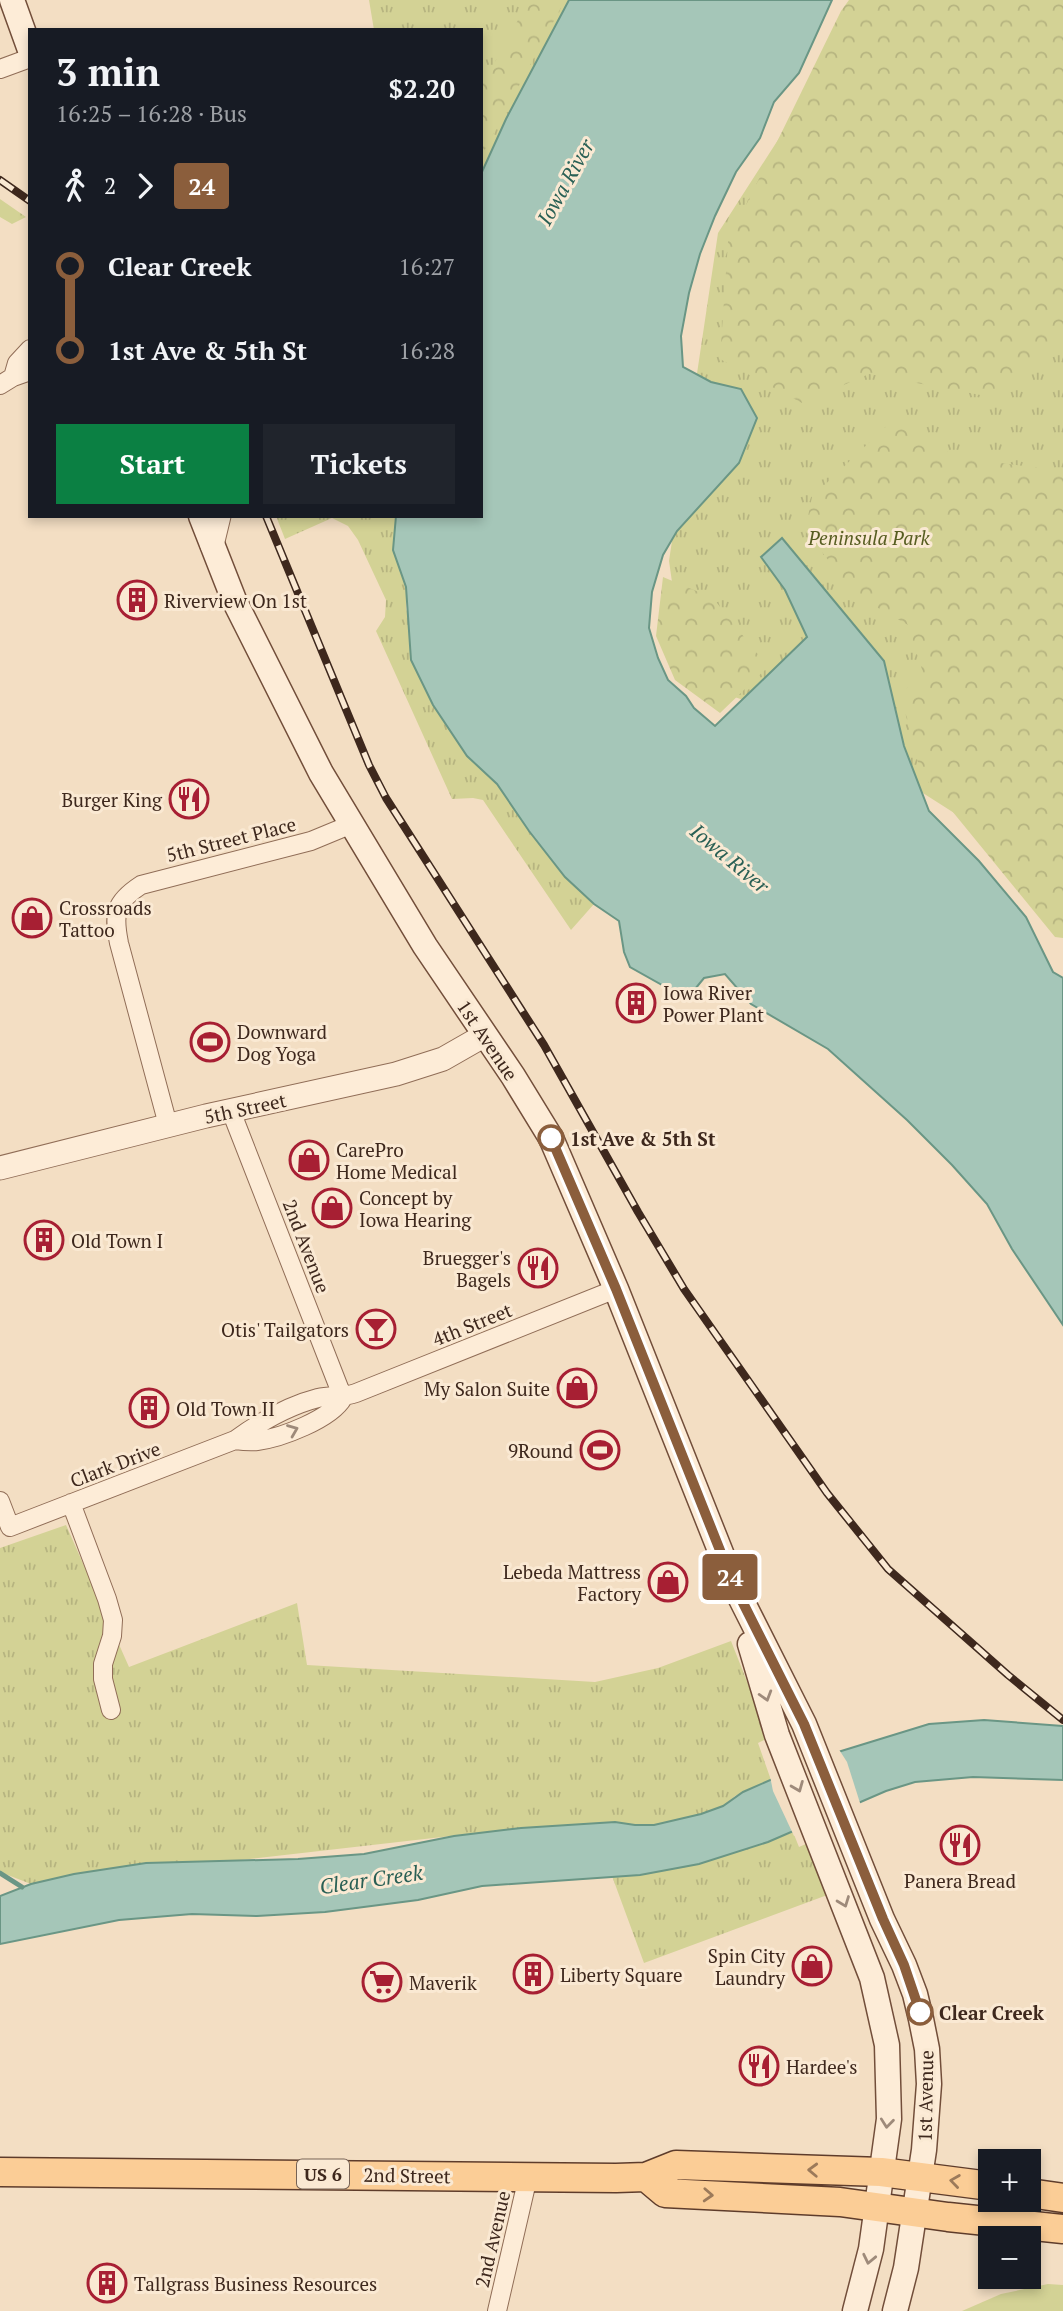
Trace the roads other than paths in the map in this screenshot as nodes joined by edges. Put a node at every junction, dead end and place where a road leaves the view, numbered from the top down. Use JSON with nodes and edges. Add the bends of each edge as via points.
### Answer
{"nodes":[{"id":1,"x":12,"y":0,"type":"edge"},
{"id":2,"x":28,"y":44,"type":"edge"},
{"id":3,"x":28,"y":59,"type":"edge"},
{"id":4,"x":0,"y":69,"type":"edge"},
{"id":5,"x":28,"y":351,"type":"edge"},
{"id":6,"x":14,"y":378,"type":"edge"},
{"id":7,"x":202,"y":518,"type":"edge"},
{"id":8,"x":219,"y":518,"type":"edge"},
{"id":9,"x":212,"y":545,"type":"junction"},
{"id":10,"x":350,"y":823,"type":"junction"},
{"id":11,"x":485,"y":1035,"type":"junction"},
{"id":12,"x":231,"y":1111,"type":"junction"},
{"id":13,"x":167,"y":1125,"type":"junction"},
{"id":14,"x":0,"y":1168,"type":"edge"},
{"id":15,"x":616,"y":1289,"type":"junction"},
{"id":16,"x":342,"y":1398,"type":"junction"},
{"id":17,"x":0,"y":1501,"type":"edge"},
{"id":18,"x":71,"y":1503,"type":"junction"},
{"id":19,"x":733,"y":1583,"type":"junction"},
{"id":20,"x":111,"y":1710,"type":"dead end"},
{"id":21,"x":0,"y":2172,"type":"edge"},
{"id":22,"x":881,"y":2172,"type":"junction"},
{"id":23,"x":919,"y":2176,"type":"junction"},
{"id":24,"x":528,"y":2177,"type":"junction"},
{"id":25,"x":646,"y":2177,"type":"junction"},
{"id":26,"x":978,"y":2184,"type":"edge"},
{"id":27,"x":1041,"y":2195,"type":"edge"},
{"id":28,"x":1063,"y":2199,"type":"edge"},
{"id":29,"x":877,"y":2206,"type":"junction"},
{"id":30,"x":914,"y":2212,"type":"junction"},
{"id":31,"x":1063,"y":2229,"type":"edge"},
{"id":32,"x":497,"y":2311,"type":"edge"},
{"id":33,"x":855,"y":2311,"type":"edge"},
{"id":34,"x":895,"y":2311,"type":"edge"}],
"edges":[{"from":1,"to":2,"type":"main road"},
{"from":3,"to":4,"type":"street"},
{"from":5,"to":6,"type":"street","via":[[17,363]]},
{"from":7,"to":9,"type":"main road","name":"1st Avenue"},
{"from":8,"to":9,"type":"street"},
{"from":9,"to":10,"type":"main road","name":"1st Avenue","via":[[234,600]]},
{"from":10,"to":11,"type":"main road","name":"1st Avenue"},
{"from":10,"to":13,"type":"street","name":"5th Street Place","via":[[310,841],[141,885],[119,905],[115,924]]},
{"from":11,"to":12,"type":"street","name":"5th Street","via":[[450,1056],[416,1068]]},
{"from":11,"to":15,"type":"main road","name":"1st Avenue","via":[[551,1138]]},
{"from":12,"to":13,"type":"street","name":"5th Street"},
{"from":12,"to":16,"type":"street","name":"2nd Avenue"},
{"from":13,"to":14,"type":"street","name":"5th Street"},
{"from":15,"to":16,"type":"street","name":"4th Street"},
{"from":15,"to":19,"type":"main road","name":"1st Avenue"},
{"from":16,"to":18,"type":"street","name":"Clark Drive","via":[[320,1397],[284,1410],[234,1440]]},
{"from":17,"to":18,"type":"street","name":"Clark Drive","via":[[10,1527]]},
{"from":18,"to":20,"type":"street","via":[[113,1620],[113,1636],[103,1664]]},
{"from":19,"to":22,"type":"main road","name":"1st Avenue","one_way":true,"via":[[777,1735],[872,1978],[887,2045],[889,2119]]},
{"from":19,"to":23,"type":"main road","name":"1st Avenue","via":[[804,1724],[915,1994],[929,2084]]},
{"from":21,"to":24,"type":"main road","name":"2nd Street","number":"US 6"},
{"from":22,"to":23,"type":"main road","name":"2nd Street","number":"US 6"},
{"from":22,"to":25,"type":"main road","name":"2nd Street","number":"US 6","one_way":true,"via":[[676,2165]]},
{"from":22,"to":29,"type":"main road","name":"1st Avenue"},
{"from":26,"to":23,"type":"main road","name":"2nd Street","number":"US 6","one_way":true},
{"from":23,"to":30,"type":"main road","name":"1st Avenue"},
{"from":24,"to":25,"type":"main road","name":"2nd Street","number":"US 6"},
{"from":24,"to":32,"type":"street","name":"2nd Avenue"},
{"from":25,"to":29,"type":"main road","name":"2nd Street","number":"US 6","one_way":true,"via":[[665,2193]]},
{"from":27,"to":28,"type":"main road"},
{"from":29,"to":30,"type":"main road","name":"2nd Street","number":"US 6"},
{"from":29,"to":33,"type":"main road","name":"1st Avenue","one_way":true},
{"from":30,"to":31,"type":"main road","name":"2nd Street","number":"US 6"},
{"from":30,"to":34,"type":"main road","name":"1st Avenue"}]}
